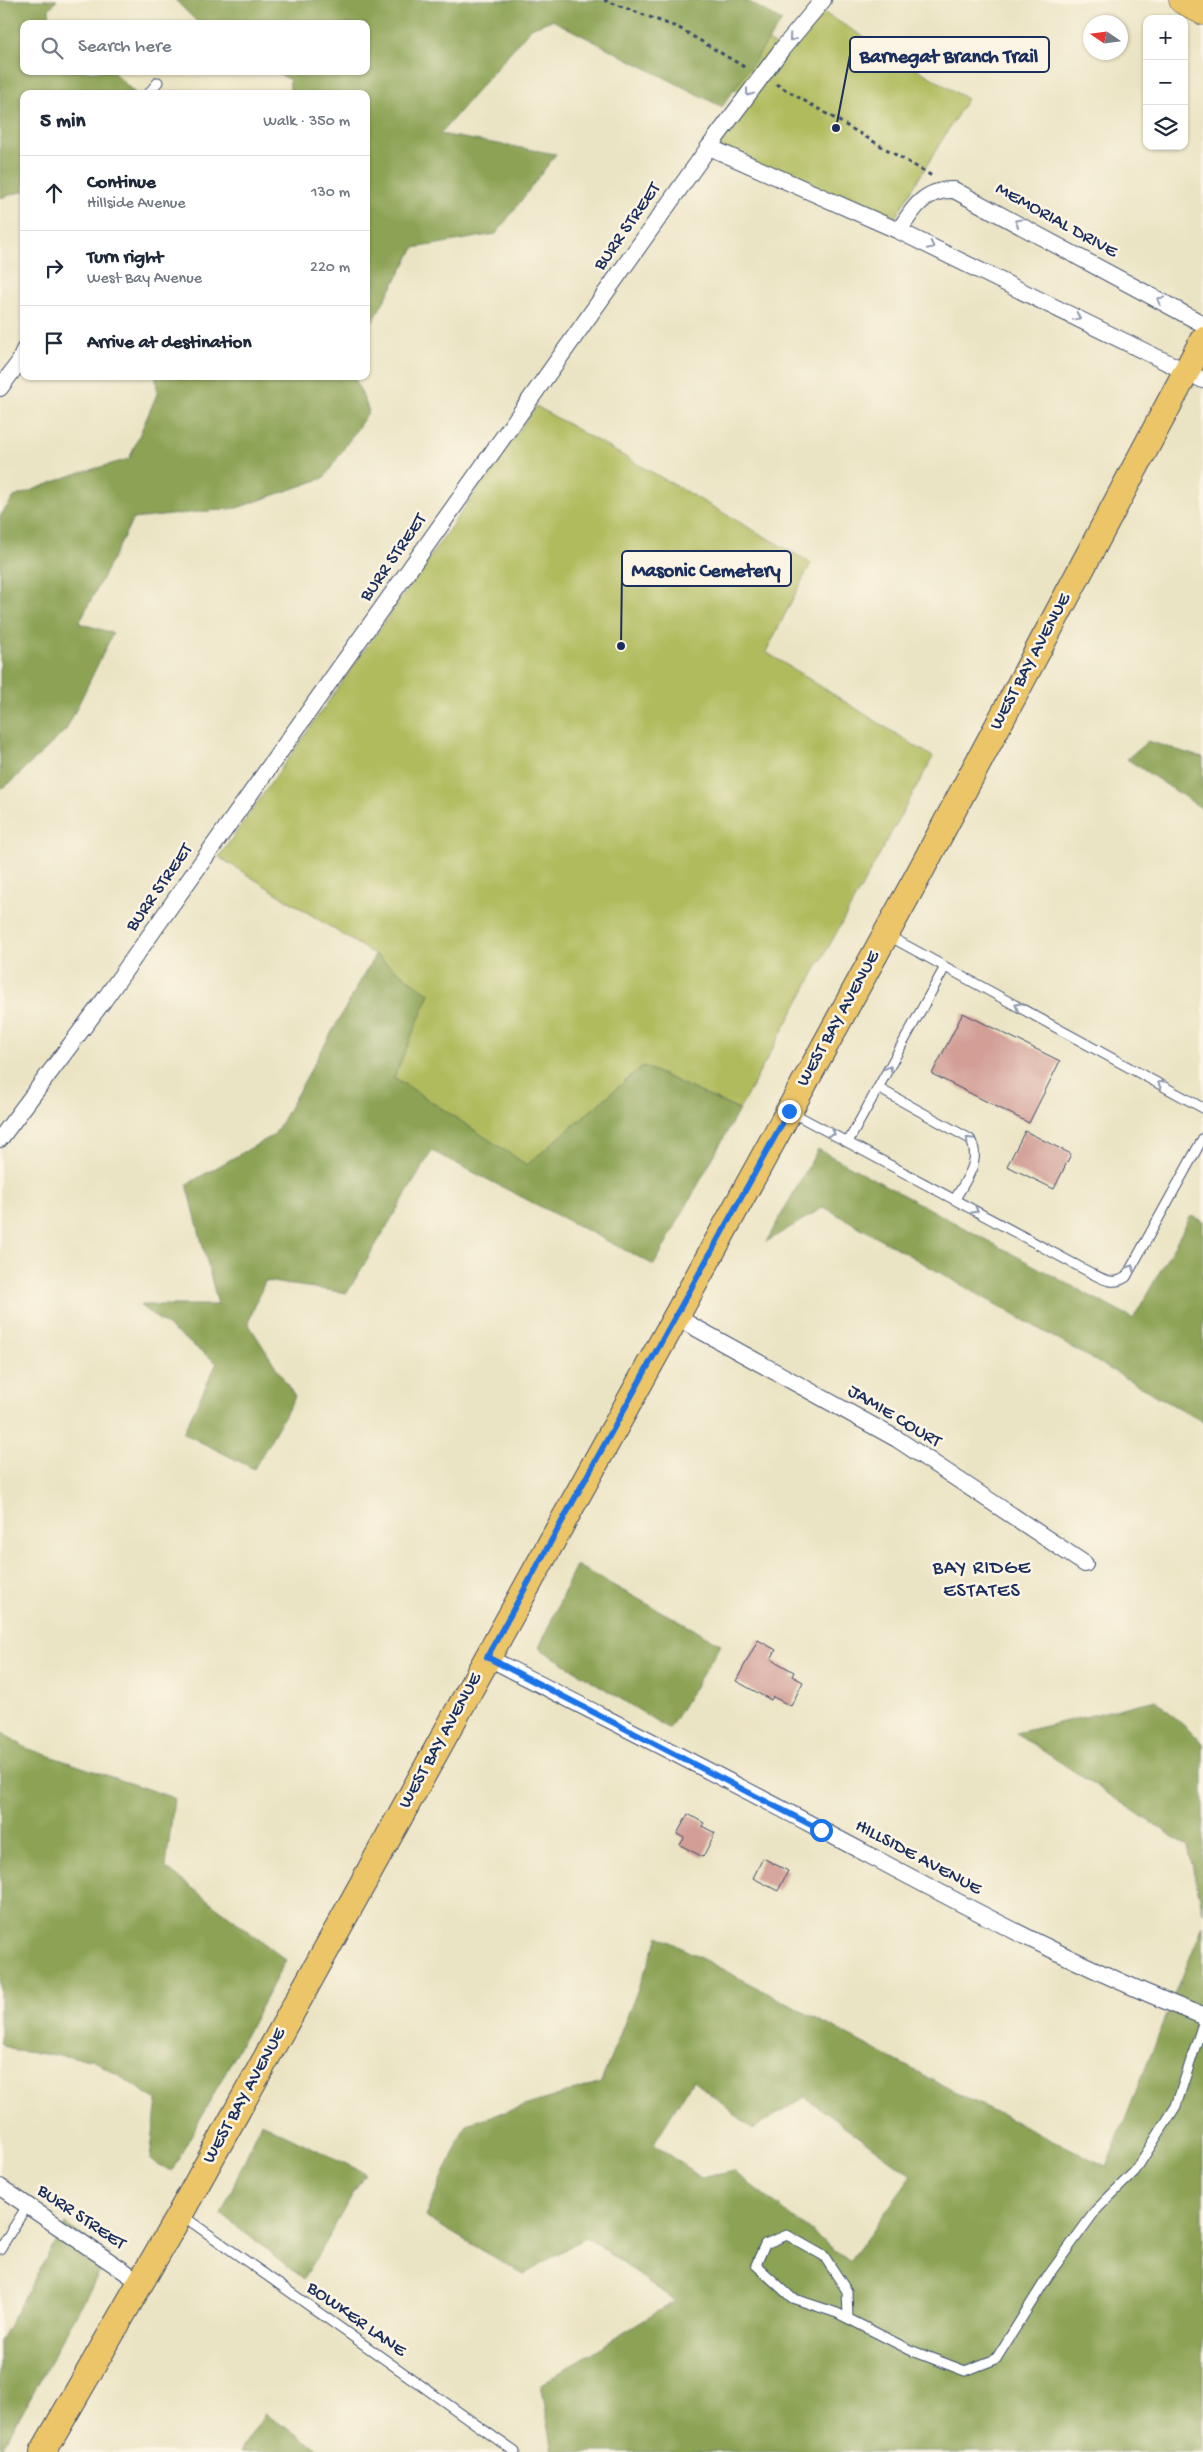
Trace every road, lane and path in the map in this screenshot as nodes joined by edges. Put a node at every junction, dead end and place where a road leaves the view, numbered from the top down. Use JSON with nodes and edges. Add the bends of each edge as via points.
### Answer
{"nodes":[{"id":1,"x":604,"y":0,"type":"edge"},
{"id":2,"x":823,"y":0,"type":"edge"},
{"id":3,"x":1183,"y":0,"type":"edge"},
{"id":4,"x":1203,"y":11,"type":"edge"},
{"id":5,"x":749,"y":69,"type":"dead end"},
{"id":6,"x":158,"y":82,"type":"dead end"},
{"id":7,"x":774,"y":83,"type":"dead end"},
{"id":8,"x":151,"y":90,"type":"edge"},
{"id":9,"x":709,"y":146,"type":"junction"},
{"id":10,"x":954,"y":190,"type":"junction"},
{"id":11,"x":899,"y":231,"type":"junction"},
{"id":12,"x":1203,"y":324,"type":"edge"},
{"id":13,"x":1203,"y":340,"type":"edge"},
{"id":14,"x":20,"y":361,"type":"edge"},
{"id":15,"x":1194,"y":375,"type":"edge"},
{"id":16,"x":0,"y":388,"type":"edge"},
{"id":17,"x":885,"y":934,"type":"junction"},
{"id":18,"x":945,"y":967,"type":"junction"},
{"id":19,"x":878,"y":1088,"type":"junction"},
{"id":20,"x":1203,"y":1108,"type":"edge"},
{"id":21,"x":789,"y":1111,"type":"junction"},
{"id":22,"x":1203,"y":1138,"type":"edge"},
{"id":23,"x":0,"y":1139,"type":"edge"},
{"id":24,"x":848,"y":1142,"type":"junction"},
{"id":25,"x":955,"y":1199,"type":"junction"},
{"id":26,"x":676,"y":1317,"type":"junction"},
{"id":27,"x":1085,"y":1564,"type":"dead end"},
{"id":28,"x":487,"y":1657,"type":"junction"},
{"id":29,"x":1203,"y":2016,"type":"edge"},
{"id":30,"x":1203,"y":2023,"type":"edge"},
{"id":31,"x":0,"y":2187,"type":"edge"},
{"id":32,"x":27,"y":2206,"type":"junction"},
{"id":33,"x":180,"y":2214,"type":"junction"},
{"id":34,"x":0,"y":2249,"type":"edge"},
{"id":35,"x":140,"y":2282,"type":"junction"},
{"id":36,"x":848,"y":2318,"type":"junction"},
{"id":37,"x":43,"y":2452,"type":"edge"},
{"id":38,"x":514,"y":2452,"type":"edge"}],
"edges":[{"from":1,"to":5,"type":"path","via":[[679,28]]},
{"from":2,"to":9,"type":"street","name":"BURR STREET","one_way":true},
{"from":3,"to":4,"type":"highway"},
{"from":6,"to":8,"type":"lane"},
{"from":7,"to":10,"type":"path"},
{"from":9,"to":11,"type":"street"},
{"from":9,"to":23,"type":"street","name":"BURR STREET","via":[[110,992]]},
{"from":10,"to":11,"type":"street","via":[[929,195],[914,207]]},
{"from":12,"to":10,"type":"street","name":"MEMORIAL DRIVE","one_way":true},
{"from":11,"to":15,"type":"street","one_way":true},
{"from":13,"to":15,"type":"main road","name":"WEST BAY AVENUE"},
{"from":14,"to":16,"type":"street"},
{"from":15,"to":17,"type":"main road","name":"WEST BAY AVENUE"},
{"from":17,"to":18,"type":"lane"},
{"from":17,"to":21,"type":"main road","name":"WEST BAY AVENUE"},
{"from":19,"to":18,"type":"lane","one_way":true},
{"from":20,"to":18,"type":"lane","one_way":true},
{"from":19,"to":24,"type":"lane"},
{"from":25,"to":19,"type":"lane","one_way":true,"via":[[975,1159],[975,1146],[970,1139]]},
{"from":21,"to":24,"type":"lane","one_way":true},
{"from":21,"to":26,"type":"main road","name":"WEST BAY AVENUE"},
{"from":25,"to":22,"type":"lane","one_way":true,"via":[[1106,1280],[1119,1282],[1126,1277]]},
{"from":24,"to":25,"type":"lane"},
{"from":26,"to":27,"type":"street","name":"JAMIE COURT","via":[[897,1439]]},
{"from":26,"to":28,"type":"main road","name":"WEST BAY AVENUE"},
{"from":28,"to":29,"type":"street","name":"HILLSIDE AVENUE","via":[[928,1887],[1136,1989]]},
{"from":28,"to":33,"type":"main road","name":"WEST BAY AVENUE"},
{"from":30,"to":36,"type":"lane","via":[[1176,2106],[1135,2171],[1096,2210],[1050,2273],[996,2358],[965,2371],[910,2350]]},
{"from":31,"to":32,"type":"street","name":"BURR STREET"},
{"from":32,"to":34,"type":"lane"},
{"from":32,"to":35,"type":"street","name":"BURR STREET"},
{"from":33,"to":35,"type":"main road","name":"WEST BAY AVENUE"},
{"from":33,"to":38,"type":"lane","name":"BOWKER LANE"},
{"from":35,"to":37,"type":"main road","name":"WEST BAY AVENUE"},
{"from":36,"to":36,"type":"lane","via":[[792,2298],[756,2265],[765,2244],[787,2235],[824,2256],[847,2291]]}]}
